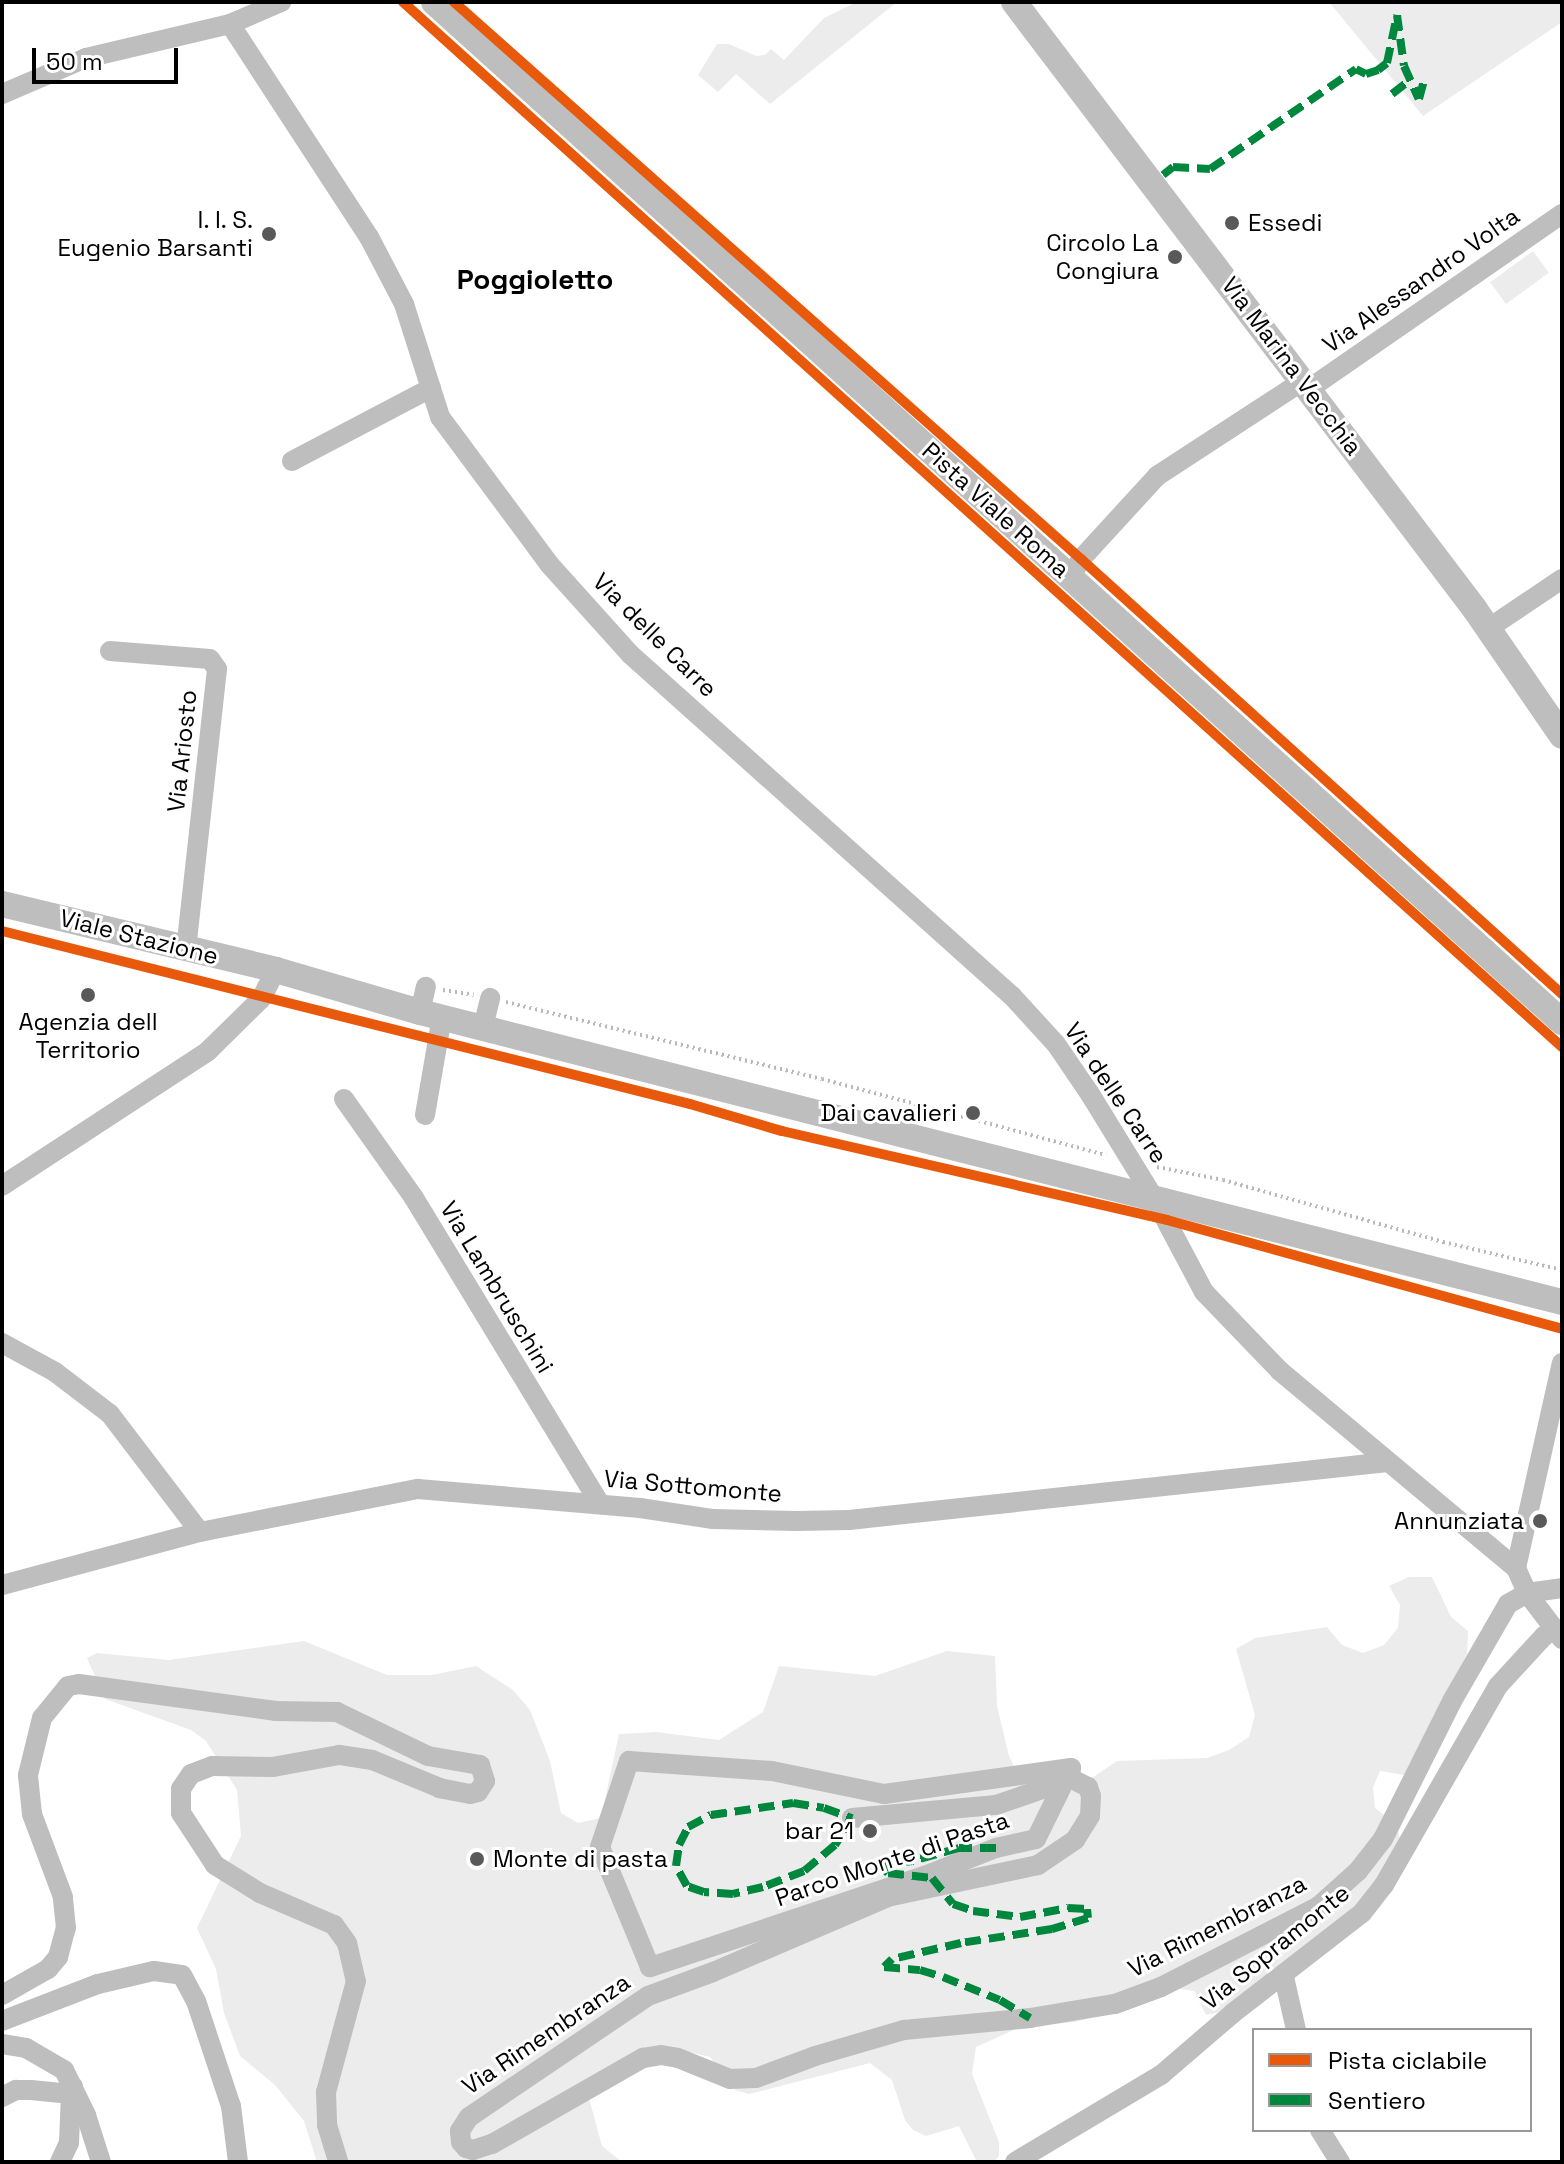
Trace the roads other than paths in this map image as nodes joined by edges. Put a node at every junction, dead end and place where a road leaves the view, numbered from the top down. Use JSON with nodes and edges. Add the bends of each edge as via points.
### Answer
{"nodes":[{"id":1,"x":281,"y":2,"type":"edge"},
{"id":2,"x":434,"y":2,"type":"edge"},
{"id":3,"x":1014,"y":2,"type":"edge"},
{"id":4,"x":230,"y":24,"type":"junction"},
{"id":5,"x":2,"y":94,"type":"edge"},
{"id":6,"x":1562,"y":214,"type":"edge"},
{"id":7,"x":1306,"y":385,"type":"junction"},
{"id":8,"x":431,"y":388,"type":"junction"},
{"id":9,"x":292,"y":461,"type":"dead end"},
{"id":10,"x":1070,"y":578,"type":"junction"},
{"id":11,"x":1562,"y":579,"type":"edge"},
{"id":12,"x":1489,"y":628,"type":"junction"},
{"id":13,"x":110,"y":651,"type":"dead end"},
{"id":14,"x":1559,"y":724,"type":"edge"},
{"id":15,"x":2,"y":904,"type":"edge"},
{"id":16,"x":186,"y":949,"type":"junction"},
{"id":17,"x":276,"y":970,"type":"junction"},
{"id":18,"x":490,"y":998,"type":"road end"},
{"id":19,"x":429,"y":1005,"type":"junction"},
{"id":20,"x":1562,"y":1022,"type":"edge"},
{"id":21,"x":483,"y":1027,"type":"junction"},
{"id":22,"x":344,"y":1099,"type":"dead end"},
{"id":23,"x":425,"y":1115,"type":"dead end"},
{"id":24,"x":2,"y":1186,"type":"edge"},
{"id":25,"x":1154,"y":1198,"type":"junction"},
{"id":26,"x":1562,"y":1302,"type":"edge"},
{"id":27,"x":2,"y":1343,"type":"edge"},
{"id":28,"x":1562,"y":1363,"type":"edge"},
{"id":29,"x":1388,"y":1462,"type":"junction"},
{"id":30,"x":600,"y":1504,"type":"junction"},
{"id":31,"x":200,"y":1532,"type":"junction"},
{"id":32,"x":1516,"y":1568,"type":"junction"},
{"id":33,"x":2,"y":1585,"type":"edge"},
{"id":34,"x":1562,"y":1588,"type":"edge"},
{"id":35,"x":1527,"y":1593,"type":"junction"},
{"id":36,"x":1558,"y":1634,"type":"edge"},
{"id":37,"x":1065,"y":1782,"type":"junction"},
{"id":38,"x":852,"y":1818,"type":"dead end"},
{"id":39,"x":1284,"y":1977,"type":"junction"},
{"id":40,"x":2,"y":1995,"type":"edge"},
{"id":41,"x":2,"y":2021,"type":"edge"},
{"id":42,"x":1296,"y":2028,"type":"edge"},
{"id":43,"x":2,"y":2044,"type":"edge"},
{"id":44,"x":72,"y":2090,"type":"junction"},
{"id":45,"x":2,"y":2097,"type":"edge"},
{"id":46,"x":1321,"y":2132,"type":"edge"},
{"id":47,"x":60,"y":2162,"type":"edge"},
{"id":48,"x":101,"y":2162,"type":"edge"},
{"id":49,"x":238,"y":2162,"type":"edge"},
{"id":50,"x":338,"y":2162,"type":"edge"},
{"id":51,"x":1015,"y":2162,"type":"edge"},
{"id":52,"x":1340,"y":2162,"type":"edge"}],
"edges":[{"from":1,"to":4,"type":"street"},
{"from":2,"to":10,"type":"main road"},
{"from":3,"to":7,"type":"main road","name":"Via Marina Vecchia"},
{"from":4,"to":5,"type":"street","via":[[86,58]]},
{"from":4,"to":8,"type":"street","name":"Via delle Carre","via":[[369,237],[404,304]]},
{"from":6,"to":7,"type":"street","name":"Via Alessandro Volta"},
{"from":7,"to":10,"type":"street","name":"Via Alessandro Volta","via":[[1157,476]]},
{"from":7,"to":12,"type":"main road","name":"Via Marina Vecchia"},
{"from":8,"to":9,"type":"street"},
{"from":8,"to":25,"type":"street","name":"Via delle Carre","via":[[440,417],[549,564],[630,654],[1012,996],[1056,1044]]},
{"from":10,"to":20,"type":"main road"},
{"from":11,"to":12,"type":"street"},
{"from":12,"to":14,"type":"main road","name":"Via Marina Vecchia"},
{"from":13,"to":16,"type":"street","name":"Via Ariosto","via":[[210,659],[217,669]]},
{"from":15,"to":16,"type":"main road","name":"Viale Stazione"},
{"from":16,"to":17,"type":"main road","name":"Viale Stazione"},
{"from":17,"to":19,"type":"main road","name":"Viale Stazione"},
{"from":17,"to":24,"type":"street","via":[[261,999],[208,1051]]},
{"from":18,"to":21,"type":"street"},
{"from":19,"to":21,"type":"main road","name":"Viale Stazione"},
{"from":19,"to":23,"type":"street"},
{"from":21,"to":25,"type":"main road","name":"Viale Stazione"},
{"from":22,"to":30,"type":"street","name":"Via Lambruschini","via":[[414,1198]]},
{"from":25,"to":26,"type":"main road","name":"Viale Stazione"},
{"from":25,"to":29,"type":"street","name":"Via delle Carre","via":[[1214,1304],[1280,1371]]},
{"from":27,"to":31,"type":"street","via":[[55,1372],[110,1414]]},
{"from":28,"to":32,"type":"street"},
{"from":29,"to":30,"type":"street","name":"Via Sottomonte","via":[[849,1520],[713,1519]]},
{"from":29,"to":32,"type":"street","name":"Via delle Carre"},
{"from":30,"to":31,"type":"street","name":"Via Sottomonte","via":[[418,1489]]},
{"from":31,"to":33,"type":"street","name":"Via Sottomonte"},
{"from":32,"to":35,"type":"street"},
{"from":34,"to":35,"type":"street"},
{"from":35,"to":36,"type":"street"},
{"from":35,"to":37,"type":"street","name":"Via Rimembranza","via":[[1508,1604],[1383,1839],[1358,1871],[1319,1906],[1161,1987],[1101,2007],[904,2030],[756,2078],[730,2079],[678,2058],[643,2058],[492,2144],[473,2150],[461,2142],[464,2124],[476,2111],[648,1996],[888,1897],[1006,1874],[1063,1852],[1085,1827],[1092,1806],[1088,1787],[1080,1780]]},
{"from":36,"to":39,"type":"street","name":"Via Sopramonte","via":[[1544,1636],[1498,1686],[1384,1885],[1362,1913]]},
{"from":37,"to":37,"type":"street","name":"Parco Monte di Pasta","via":[[1036,1839],[996,1848],[650,1967],[600,1847],[629,1761],[772,1771],[884,1794],[1071,1768]]},
{"from":37,"to":38,"type":"street","via":[[996,1805]]},
{"from":39,"to":42,"type":"street"},
{"from":39,"to":51,"type":"street","name":"Via Sopramonte","via":[[1161,2075]]},
{"from":40,"to":50,"type":"street","via":[[48,1969],[58,1957],[66,1928],[63,1897],[32,1814],[28,1775],[42,1718],[68,1686],[276,1711],[337,1712],[428,1756],[480,1765],[486,1775],[483,1787],[470,1794],[440,1788],[372,1760],[339,1755],[272,1767],[212,1766],[191,1774],[181,1789],[181,1813],[215,1865],[260,1893],[334,1925],[347,1943],[356,1981],[326,2092],[327,2125]]},
{"from":41,"to":49,"type":"street","via":[[98,1984],[154,1971],[182,1975],[196,2001],[231,2106]]},
{"from":43,"to":44,"type":"street","via":[[42,2055],[64,2070]]},
{"from":44,"to":45,"type":"street","via":[[16,2090]]},
{"from":44,"to":47,"type":"street","via":[[69,2143]]},
{"from":44,"to":48,"type":"street"},
{"from":46,"to":52,"type":"street"}]}
